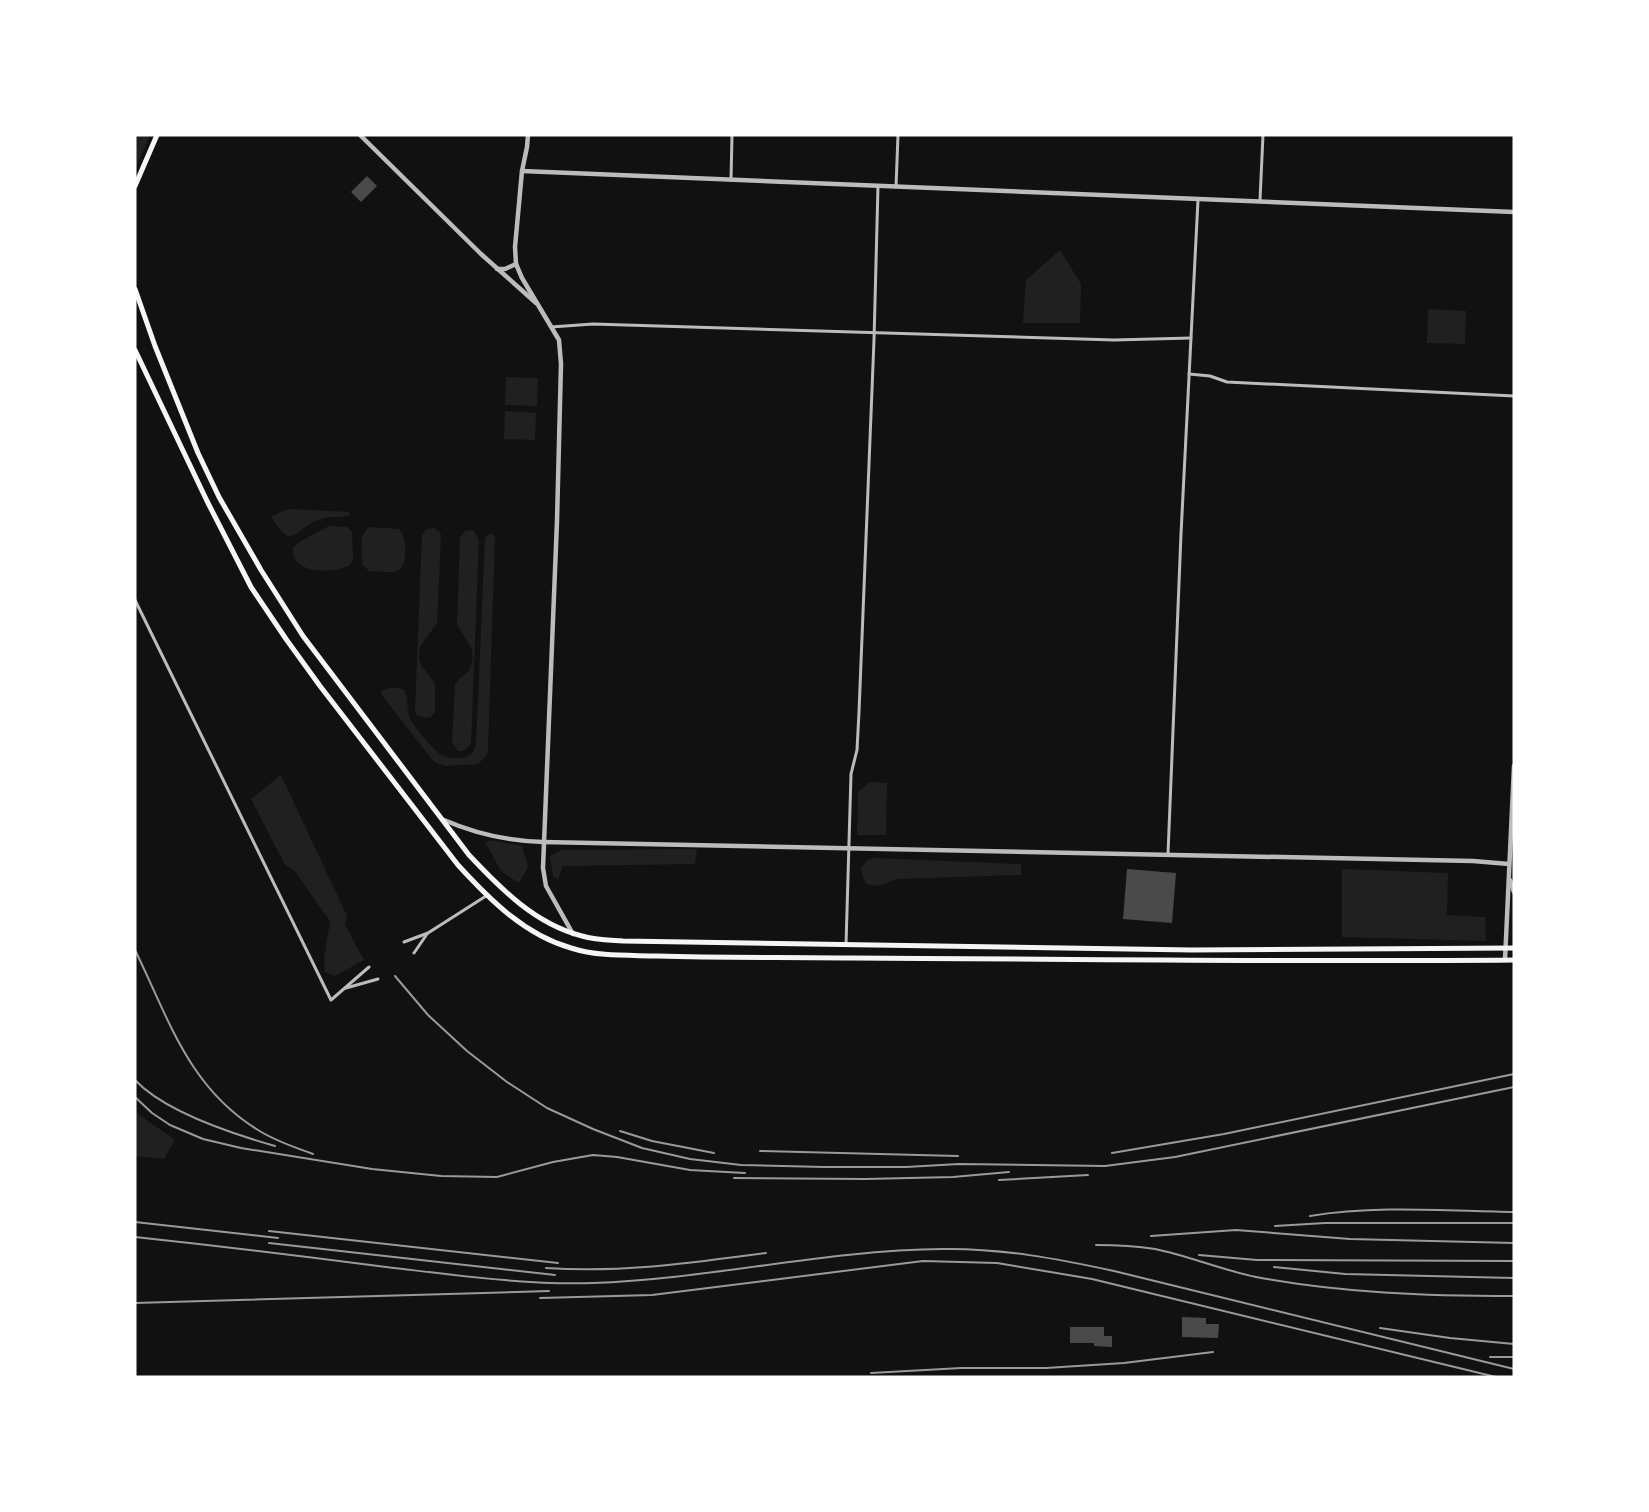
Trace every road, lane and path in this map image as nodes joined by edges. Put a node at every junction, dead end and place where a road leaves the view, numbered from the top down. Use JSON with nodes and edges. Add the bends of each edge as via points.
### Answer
{"nodes":[{"id":1,"x":157,"y":135,"type":"edge"},
{"id":2,"x":360,"y":135,"type":"edge"},
{"id":3,"x":528,"y":135,"type":"edge"},
{"id":4,"x":732,"y":135,"type":"edge"},
{"id":5,"x":898,"y":135,"type":"edge"},
{"id":6,"x":1263,"y":135,"type":"edge"},
{"id":7,"x":522,"y":171,"type":"junction"},
{"id":8,"x":730,"y":180,"type":"junction"},
{"id":9,"x":135,"y":186,"type":"edge"},
{"id":10,"x":878,"y":186,"type":"junction"},
{"id":11,"x":896,"y":187,"type":"junction"},
{"id":12,"x":1198,"y":200,"type":"junction"},
{"id":13,"x":1260,"y":202,"type":"junction"},
{"id":14,"x":1514,"y":212,"type":"edge"},
{"id":15,"x":516,"y":264,"type":"junction"},
{"id":16,"x":497,"y":268,"type":"junction"},
{"id":17,"x":135,"y":289,"type":"edge"},
{"id":18,"x":540,"y":307,"type":"junction"},
{"id":19,"x":552,"y":327,"type":"junction"},
{"id":20,"x":874,"y":332,"type":"junction"},
{"id":21,"x":1191,"y":338,"type":"junction"},
{"id":22,"x":135,"y":342,"type":"edge"},
{"id":23,"x":135,"y":350,"type":"edge"},
{"id":24,"x":146,"y":372,"type":"junction"},
{"id":25,"x":1189,"y":375,"type":"junction"},
{"id":26,"x":1514,"y":396,"type":"edge"},
{"id":27,"x":135,"y":600,"type":"edge"},
{"id":28,"x":1514,"y":766,"type":"edge"},
{"id":29,"x":444,"y":820,"type":"junction"},
{"id":30,"x":543,"y":842,"type":"junction"},
{"id":31,"x":849,"y":849,"type":"junction"},
{"id":32,"x":1168,"y":854,"type":"junction"},
{"id":33,"x":1512,"y":864,"type":"edge"},
{"id":34,"x":1509,"y":874,"type":"junction"},
{"id":35,"x":1514,"y":892,"type":"edge"},
{"id":36,"x":486,"y":896,"type":"junction"},
{"id":37,"x":428,"y":933,"type":"junction"},
{"id":38,"x":573,"y":934,"type":"junction"},
{"id":39,"x":404,"y":942,"type":"dead end"},
{"id":40,"x":846,"y":946,"type":"junction"},
{"id":41,"x":1505,"y":948,"type":"junction"},
{"id":42,"x":1514,"y":948,"type":"edge"},
{"id":43,"x":414,"y":953,"type":"dead end"},
{"id":44,"x":1505,"y":960,"type":"junction"},
{"id":45,"x":1514,"y":960,"type":"edge"},
{"id":46,"x":369,"y":967,"type":"dead end"},
{"id":47,"x":378,"y":979,"type":"dead end"},
{"id":48,"x":344,"y":989,"type":"junction"}],
"edges":[{"from":1,"to":9,"type":"main road"},
{"from":2,"to":16,"type":"street"},
{"from":3,"to":7,"type":"street"},
{"from":4,"to":8,"type":"street"},
{"from":5,"to":11,"type":"street"},
{"from":6,"to":13,"type":"street"},
{"from":7,"to":8,"type":"street"},
{"from":7,"to":15,"type":"street"},
{"from":8,"to":10,"type":"street"},
{"from":10,"to":11,"type":"street"},
{"from":10,"to":20,"type":"street"},
{"from":11,"to":12,"type":"street"},
{"from":12,"to":13,"type":"street"},
{"from":12,"to":21,"type":"street"},
{"from":13,"to":14,"type":"street"},
{"from":15,"to":16,"type":"street"},
{"from":15,"to":18,"type":"street"},
{"from":16,"to":18,"type":"street"},
{"from":17,"to":29,"type":"main road","via":[[198,453],[261,570],[303,636]]},
{"from":18,"to":19,"type":"street"},
{"from":19,"to":20,"type":"street","via":[[593,324]]},
{"from":19,"to":30,"type":"street","via":[[559,340],[561,364]]},
{"from":20,"to":21,"type":"street","via":[[1114,340]]},
{"from":20,"to":31,"type":"street","via":[[858,750],[851,774]]},
{"from":21,"to":25,"type":"street"},
{"from":22,"to":24,"type":"main road"},
{"from":23,"to":24,"type":"main road"},
{"from":24,"to":36,"type":"main road","via":[[251,587],[320,686]]},
{"from":25,"to":26,"type":"street","via":[[1227,382]]},
{"from":25,"to":32,"type":"street"},
{"from":27,"to":48,"type":"street","via":[[330,1000]]},
{"from":28,"to":33,"type":"street"},
{"from":29,"to":30,"type":"street","via":[[488,836]]},
{"from":29,"to":38,"type":"main road","via":[[497,885],[526,909]]},
{"from":30,"to":31,"type":"street"},
{"from":30,"to":38,"type":"street","via":[[546,886]]},
{"from":31,"to":32,"type":"street"},
{"from":31,"to":40,"type":"street"},
{"from":32,"to":33,"type":"street"},
{"from":33,"to":34,"type":"street"},
{"from":34,"to":35,"type":"street"},
{"from":34,"to":41,"type":"street"},
{"from":36,"to":37,"type":"street"},
{"from":36,"to":44,"type":"main road","via":[[527,929],[549,940],[606,954],[1191,961]]},
{"from":37,"to":39,"type":"street"},
{"from":37,"to":43,"type":"street"},
{"from":38,"to":40,"type":"main road","via":[[600,940]]},
{"from":40,"to":41,"type":"main road"},
{"from":41,"to":42,"type":"main road"},
{"from":41,"to":44,"type":"street"},
{"from":44,"to":45,"type":"main road"},
{"from":46,"to":48,"type":"street"},
{"from":47,"to":48,"type":"street"}]}
